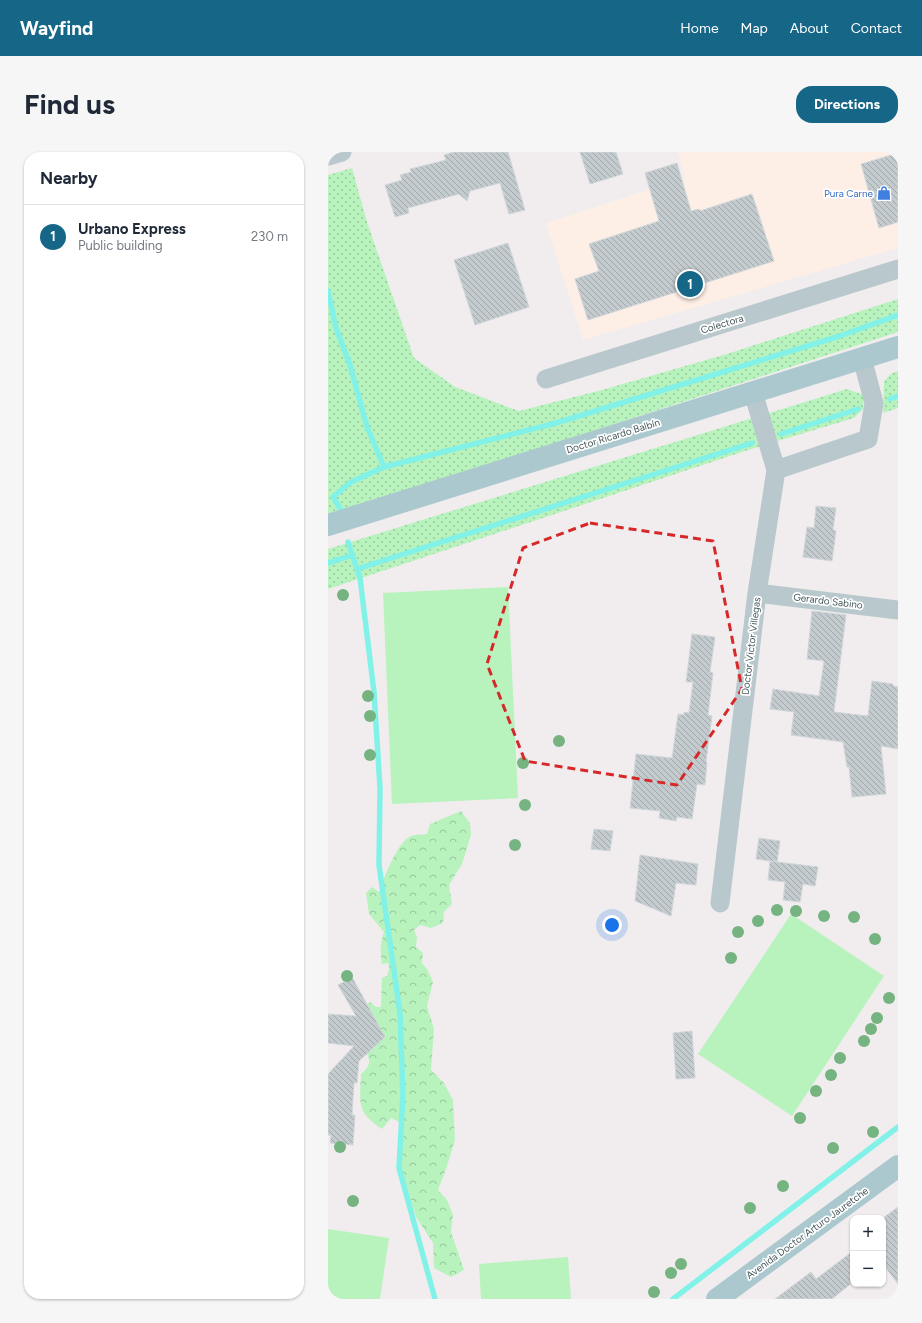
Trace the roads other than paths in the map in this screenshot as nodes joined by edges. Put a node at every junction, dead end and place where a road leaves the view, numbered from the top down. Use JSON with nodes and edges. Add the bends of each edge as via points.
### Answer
{"nodes":[{"id":1,"x":342,"y":152,"type":"edge"},
{"id":2,"x":328,"y":156,"type":"edge"},
{"id":3,"x":898,"y":269,"type":"edge"},
{"id":4,"x":898,"y":347,"type":"edge"},
{"id":5,"x":862,"y":358,"type":"junction"},
{"id":6,"x":546,"y":379,"type":"dead end"},
{"id":7,"x":753,"y":392,"type":"junction"},
{"id":8,"x":776,"y":470,"type":"junction"},
{"id":9,"x":328,"y":525,"type":"edge"},
{"id":10,"x":757,"y":593,"type":"junction"},
{"id":11,"x":898,"y":610,"type":"edge"},
{"id":12,"x":720,"y":903,"type":"dead end"},
{"id":13,"x":898,"y":1166,"type":"edge"},
{"id":14,"x":717,"y":1299,"type":"edge"}],
"edges":[{"from":1,"to":2,"type":"street"},
{"from":3,"to":6,"type":"street","name":"Colectora"},
{"from":4,"to":5,"type":"main road","name":"Doctor Ricardo Balbín"},
{"from":5,"to":7,"type":"main road","name":"Doctor Ricardo Balbín"},
{"from":5,"to":8,"type":"street","via":[[874,404],[868,439]]},
{"from":7,"to":8,"type":"street","name":"Doctor Victor Villegas"},
{"from":7,"to":9,"type":"main road","name":"Doctor Ricardo Balbín"},
{"from":8,"to":10,"type":"street","name":"Doctor Victor Villegas"},
{"from":10,"to":11,"type":"street","name":"Gerardo Sabino"},
{"from":10,"to":12,"type":"street","name":"Doctor Victor Villegas"},
{"from":13,"to":14,"type":"main road","name":"Avenida Doctor Arturo Jauretche"}]}
